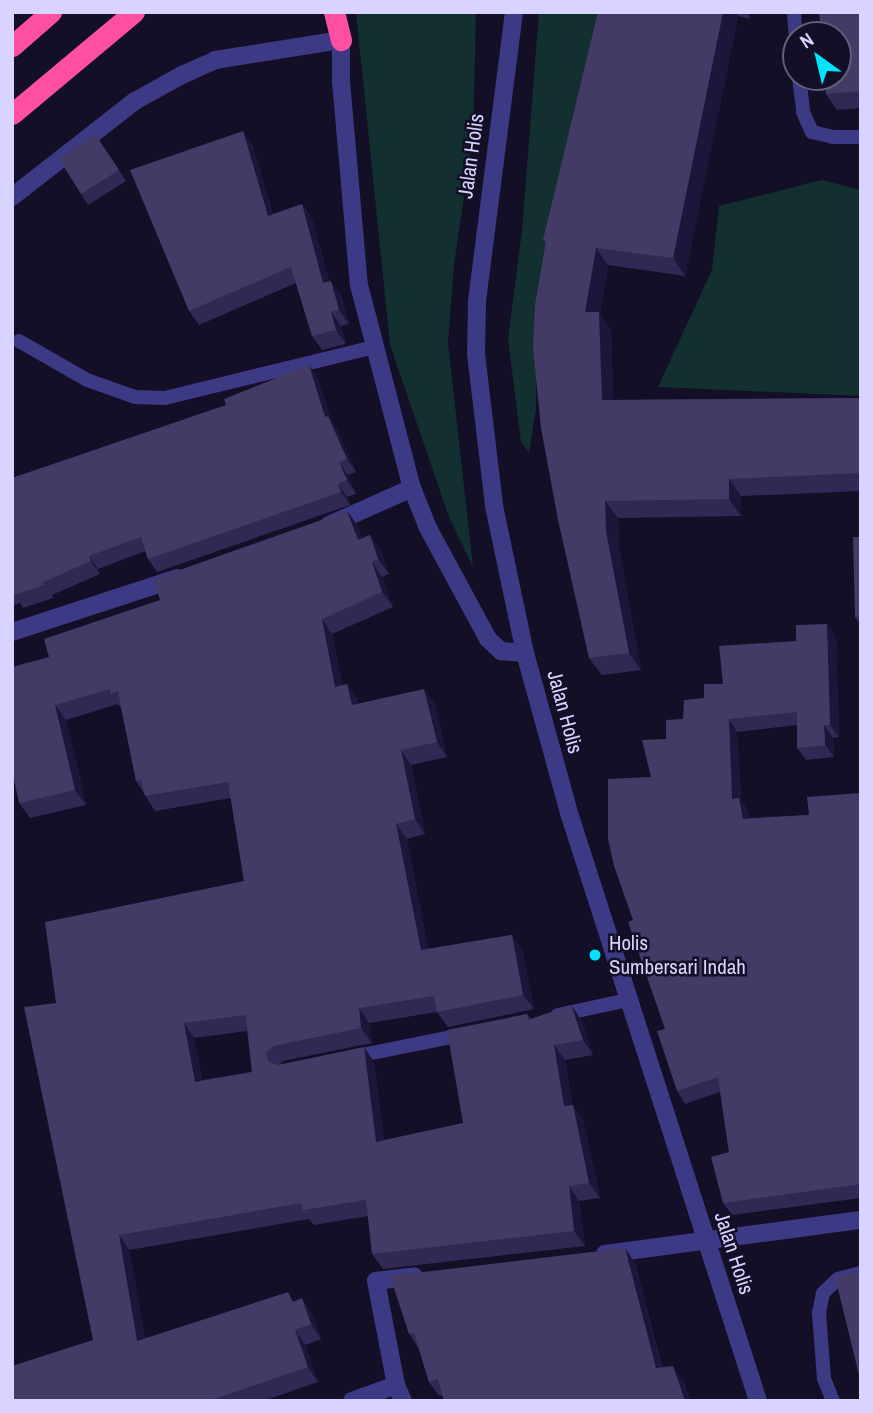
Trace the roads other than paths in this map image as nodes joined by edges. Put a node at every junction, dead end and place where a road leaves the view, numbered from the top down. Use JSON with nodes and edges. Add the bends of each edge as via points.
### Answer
{"nodes":[{"id":1,"x":51,"y":12,"type":"edge"},
{"id":2,"x":134,"y":12,"type":"edge"},
{"id":3,"x":334,"y":12,"type":"edge"},
{"id":4,"x":514,"y":12,"type":"edge"},
{"id":5,"x":341,"y":40,"type":"junction"},
{"id":6,"x":12,"y":46,"type":"edge"},
{"id":7,"x":801,"y":91,"type":"edge"},
{"id":8,"x":12,"y":114,"type":"edge"},
{"id":9,"x":861,"y":137,"type":"edge"},
{"id":10,"x":12,"y":197,"type":"edge"},
{"id":11,"x":19,"y":341,"type":"dead end"},
{"id":12,"x":374,"y":347,"type":"junction"},
{"id":13,"x":412,"y":488,"type":"junction"},
{"id":14,"x":310,"y":532,"type":"edge"},
{"id":15,"x":197,"y":571,"type":"edge"},
{"id":16,"x":12,"y":632,"type":"edge"},
{"id":17,"x":525,"y":653,"type":"junction"},
{"id":18,"x":628,"y":1000,"type":"junction"},
{"id":19,"x":538,"y":1019,"type":"edge"},
{"id":20,"x":485,"y":1030,"type":"edge"},
{"id":21,"x":339,"y":1060,"type":"edge"},
{"id":22,"x":861,"y":1220,"type":"edge"},
{"id":23,"x":707,"y":1243,"type":"junction"},
{"id":24,"x":582,"y":1257,"type":"edge"},
{"id":25,"x":861,"y":1273,"type":"edge"},
{"id":26,"x":431,"y":1274,"type":"edge"},
{"id":27,"x":399,"y":1393,"type":"edge"},
{"id":28,"x":352,"y":1401,"type":"edge"},
{"id":29,"x":758,"y":1401,"type":"edge"},
{"id":30,"x":833,"y":1401,"type":"edge"}],
"edges":[{"from":1,"to":6,"type":"highway"},
{"from":2,"to":8,"type":"highway"},
{"from":3,"to":5,"type":"highway"},
{"from":4,"to":17,"type":"street","name":"Jalan Holis","via":[[479,261],[476,354],[494,506]]},
{"from":5,"to":10,"type":"street","via":[[215,60],[182,75],[135,101]]},
{"from":5,"to":12,"type":"street","via":[[359,285]]},
{"from":7,"to":9,"type":"lane","via":[[812,132]]},
{"from":11,"to":12,"type":"lane","via":[[87,380],[135,397],[166,398]]},
{"from":12,"to":13,"type":"street"},
{"from":13,"to":14,"type":"street"},
{"from":13,"to":17,"type":"street","via":[[428,528],[488,639],[500,651]]},
{"from":15,"to":16,"type":"street"},
{"from":17,"to":18,"type":"street","name":"Jalan Holis"},
{"from":18,"to":19,"type":"lane"},
{"from":18,"to":23,"type":"street","name":"Jalan Holis"},
{"from":20,"to":21,"type":"lane"},
{"from":22,"to":23,"type":"street"},
{"from":23,"to":24,"type":"street"},
{"from":23,"to":29,"type":"street","name":"Jalan Holis"},
{"from":25,"to":30,"type":"lane","via":[[838,1279],[823,1293],[818,1313],[824,1379]]},
{"from":26,"to":27,"type":"street","via":[[376,1281]]},
{"from":27,"to":28,"type":"street"}]}
